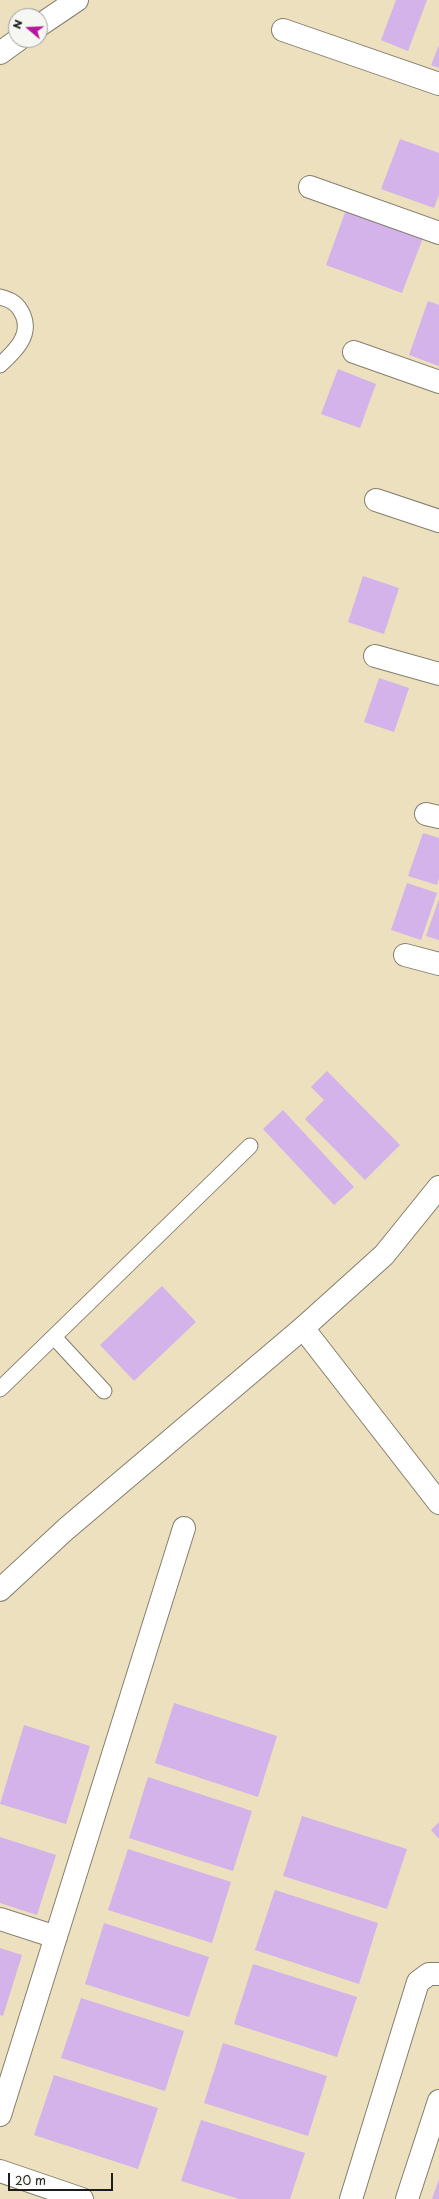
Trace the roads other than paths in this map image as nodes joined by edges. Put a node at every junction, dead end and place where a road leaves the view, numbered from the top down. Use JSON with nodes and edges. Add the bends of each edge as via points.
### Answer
{"nodes":[{"id":1,"x":77,"y":0,"type":"edge"},
{"id":2,"x":48,"y":20,"type":"edge"},
{"id":3,"x":283,"y":30,"type":"dead end"},
{"id":4,"x":439,"y":84,"type":"edge"},
{"id":5,"x":310,"y":187,"type":"dead end"},
{"id":6,"x":439,"y":233,"type":"edge"},
{"id":7,"x":0,"y":298,"type":"edge"},
{"id":8,"x":354,"y":352,"type":"dead end"},
{"id":9,"x":0,"y":365,"type":"edge"},
{"id":10,"x":439,"y":382,"type":"edge"},
{"id":11,"x":376,"y":500,"type":"dead end"},
{"id":12,"x":439,"y":521,"type":"edge"},
{"id":13,"x":375,"y":656,"type":"dead end"},
{"id":14,"x":439,"y":674,"type":"edge"},
{"id":15,"x":405,"y":955,"type":"dead end"},
{"id":16,"x":439,"y":964,"type":"edge"},
{"id":17,"x":250,"y":1146,"type":"dead end"},
{"id":18,"x":439,"y":1188,"type":"edge"},
{"id":19,"x":303,"y":1328,"type":"junction"},
{"id":20,"x":54,"y":1337,"type":"junction"},
{"id":21,"x":0,"y":1390,"type":"edge"},
{"id":22,"x":104,"y":1391,"type":"dead end"},
{"id":23,"x":439,"y":1503,"type":"edge"},
{"id":24,"x":184,"y":1528,"type":"dead end"},
{"id":25,"x":0,"y":1590,"type":"edge"},
{"id":26,"x":0,"y":1919,"type":"edge"},
{"id":27,"x":56,"y":1936,"type":"junction"},
{"id":28,"x":439,"y":1974,"type":"edge"},
{"id":29,"x":439,"y":2101,"type":"edge"},
{"id":30,"x":0,"y":2115,"type":"edge"},
{"id":31,"x":0,"y":2171,"type":"edge"},
{"id":32,"x":82,"y":2199,"type":"edge"},
{"id":33,"x":351,"y":2199,"type":"edge"},
{"id":34,"x":407,"y":2199,"type":"edge"}],
"edges":[{"from":1,"to":2,"type":"street"},
{"from":3,"to":4,"type":"street"},
{"from":5,"to":6,"type":"street"},
{"from":7,"to":9,"type":"lane","via":[[12,300],[20,308],[26,321],[25,333],[17,348]]},
{"from":8,"to":10,"type":"street"},
{"from":11,"to":12,"type":"street"},
{"from":13,"to":14,"type":"street"},
{"from":15,"to":16,"type":"street"},
{"from":17,"to":20,"type":"lane"},
{"from":18,"to":19,"type":"street","via":[[384,1255]]},
{"from":19,"to":23,"type":"street"},
{"from":19,"to":25,"type":"street","via":[[66,1529]]},
{"from":20,"to":21,"type":"lane"},
{"from":20,"to":22,"type":"lane"},
{"from":24,"to":27,"type":"street"},
{"from":26,"to":27,"type":"street"},
{"from":27,"to":30,"type":"street"},
{"from":28,"to":33,"type":"street","via":[[429,1974],[418,1982]]},
{"from":29,"to":34,"type":"street"},
{"from":31,"to":32,"type":"street"}]}
